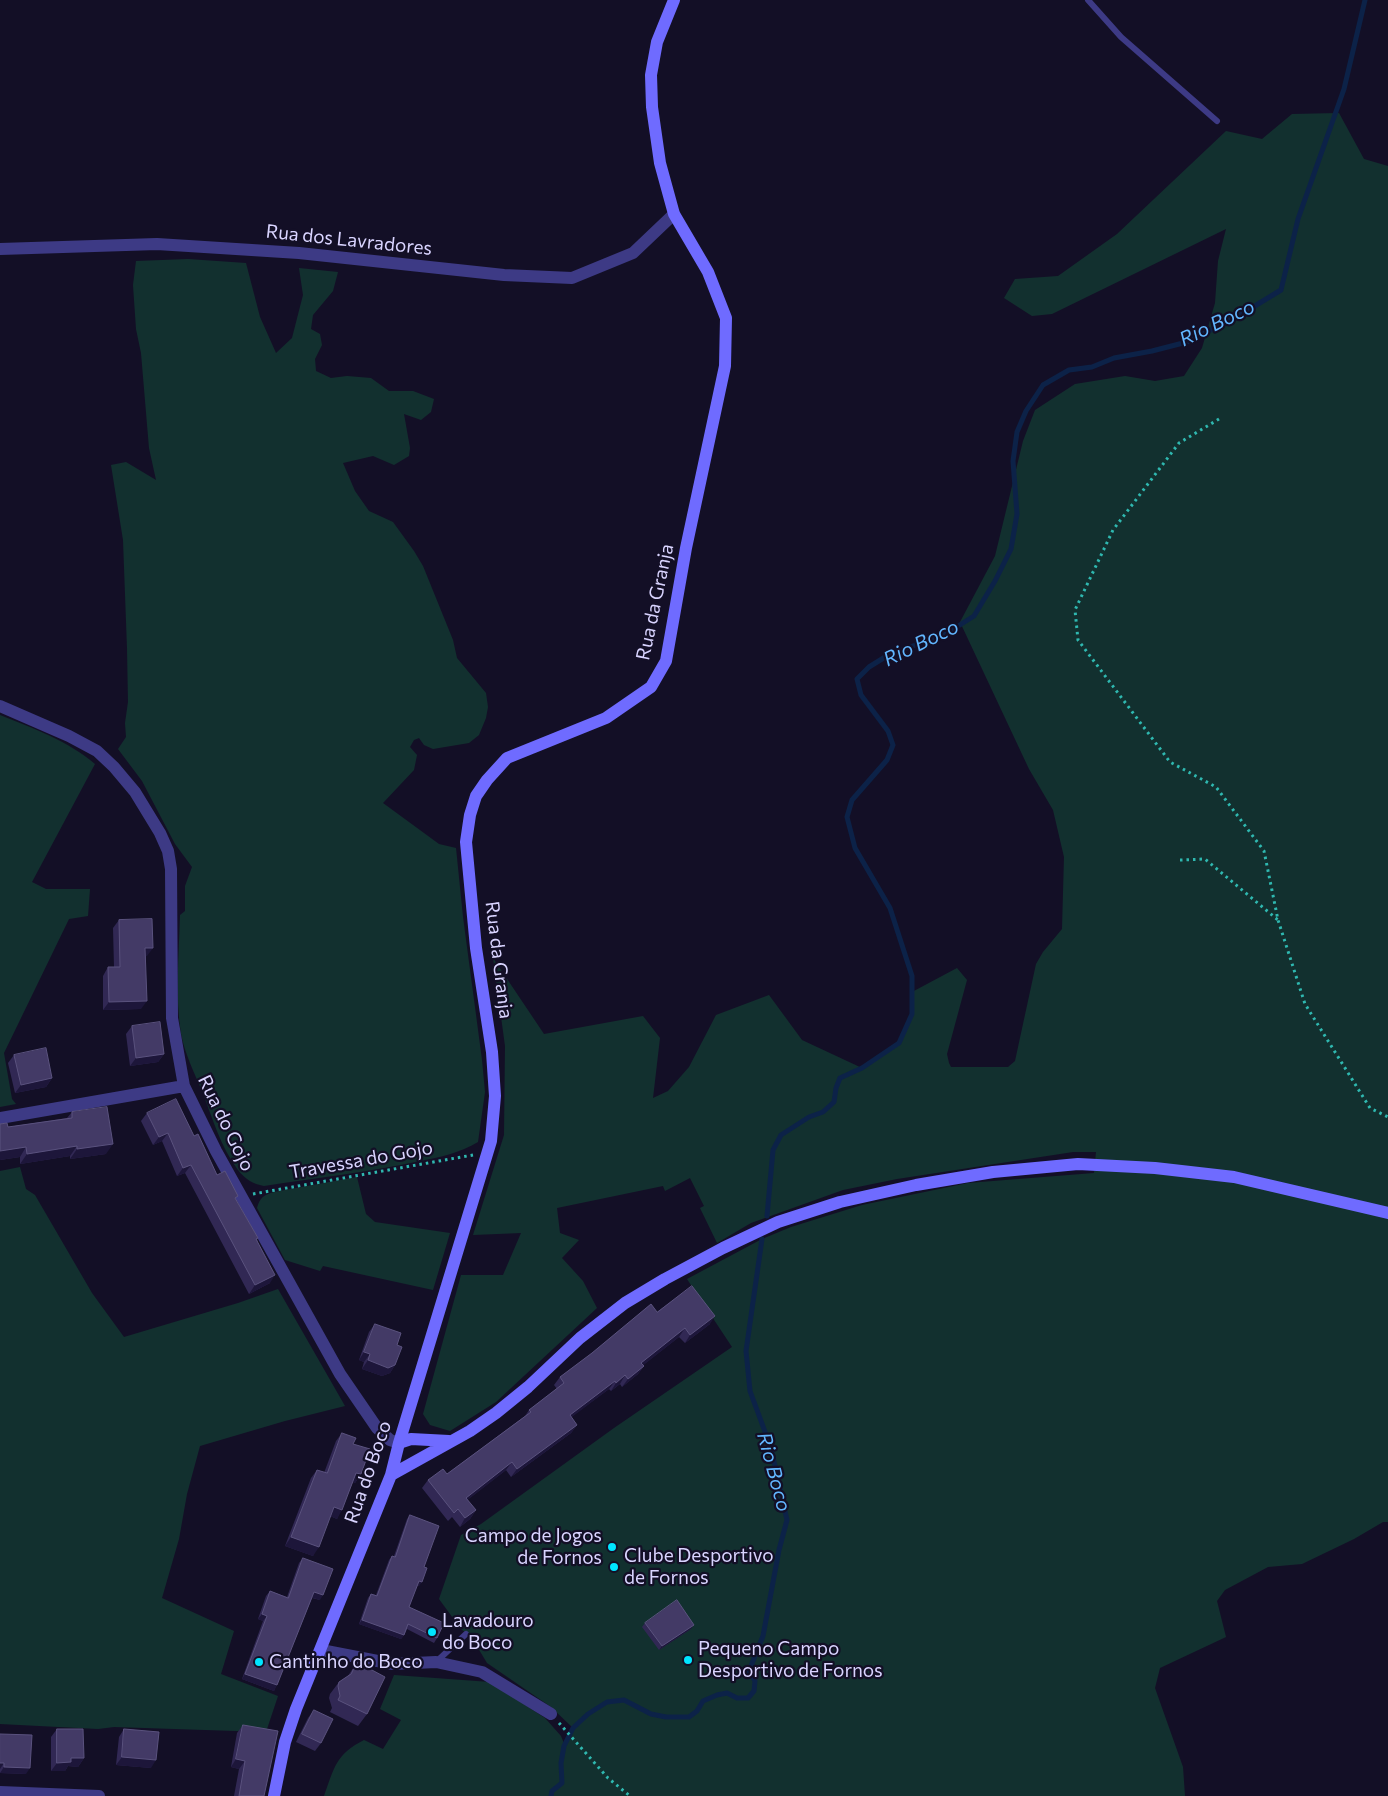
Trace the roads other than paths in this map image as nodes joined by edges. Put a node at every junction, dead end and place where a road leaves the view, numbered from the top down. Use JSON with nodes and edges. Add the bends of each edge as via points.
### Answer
{"nodes":[{"id":1,"x":674,"y":0,"type":"edge"},
{"id":2,"x":1088,"y":0,"type":"edge"},
{"id":3,"x":1217,"y":121,"type":"dead end"},
{"id":4,"x":674,"y":214,"type":"junction"},
{"id":5,"x":0,"y":249,"type":"edge"},
{"id":6,"x":0,"y":706,"type":"edge"},
{"id":7,"x":184,"y":1086,"type":"junction"},
{"id":8,"x":0,"y":1118,"type":"edge"},
{"id":9,"x":486,"y":1156,"type":"joint"},
{"id":10,"x":1388,"y":1213,"type":"edge"},
{"id":11,"x":449,"y":1441,"type":"junction"},
{"id":12,"x":399,"y":1443,"type":"junction"},
{"id":13,"x":391,"y":1475,"type":"junction"},
{"id":14,"x":466,"y":1634,"type":"dead end"},
{"id":15,"x":320,"y":1650,"type":"junction"},
{"id":16,"x":436,"y":1662,"type":"junction"},
{"id":17,"x":551,"y":1714,"type":"dead end"},
{"id":18,"x":0,"y":1792,"type":"edge"},
{"id":19,"x":99,"y":1796,"type":"edge"},
{"id":20,"x":274,"y":1796,"type":"edge"}],
"edges":[{"from":1,"to":4,"type":"street","name":"Rua da Granja","via":[[658,42],[651,75],[660,163]]},
{"from":2,"to":3,"type":"lane","via":[[1121,37]]},
{"from":4,"to":5,"type":"street","name":"Rua dos Lavradores","via":[[633,253],[572,278],[504,275],[299,252],[157,244]]},
{"from":4,"to":9,"type":"street","name":"Rua da Granja","via":[[708,272],[726,318],[726,366],[686,548],[666,661],[651,687],[606,718],[507,758],[476,796],[470,815],[466,842],[495,1096],[491,1141]]},
{"from":6,"to":7,"type":"street","name":"Rua do Gojo","via":[[97,751],[135,792],[160,834],[168,851],[171,869],[172,1018]]},
{"from":7,"to":8,"type":"street"},
{"from":7,"to":12,"type":"street","name":"Rua do Gojo","via":[[242,1199],[340,1374],[377,1428],[390,1440]]},
{"from":9,"to":12,"type":"street","name":"Rua do Boco"},
{"from":10,"to":11,"type":"street","via":[[1234,1177],[1078,1164],[916,1184],[840,1202],[778,1222],[664,1279],[625,1303],[580,1338],[496,1413]]},
{"from":11,"to":12,"type":"street","via":[[412,1439]]},
{"from":11,"to":13,"type":"street"},
{"from":12,"to":13,"type":"street","name":"Rua do Boco"},
{"from":13,"to":15,"type":"street","name":"Rua do Boco"},
{"from":14,"to":16,"type":"lane"},
{"from":15,"to":16,"type":"street","via":[[393,1664]]},
{"from":15,"to":20,"type":"street","name":"Rua do Boco","via":[[285,1742]]},
{"from":16,"to":17,"type":"street","via":[[482,1672]]},
{"from":18,"to":19,"type":"street"}]}
